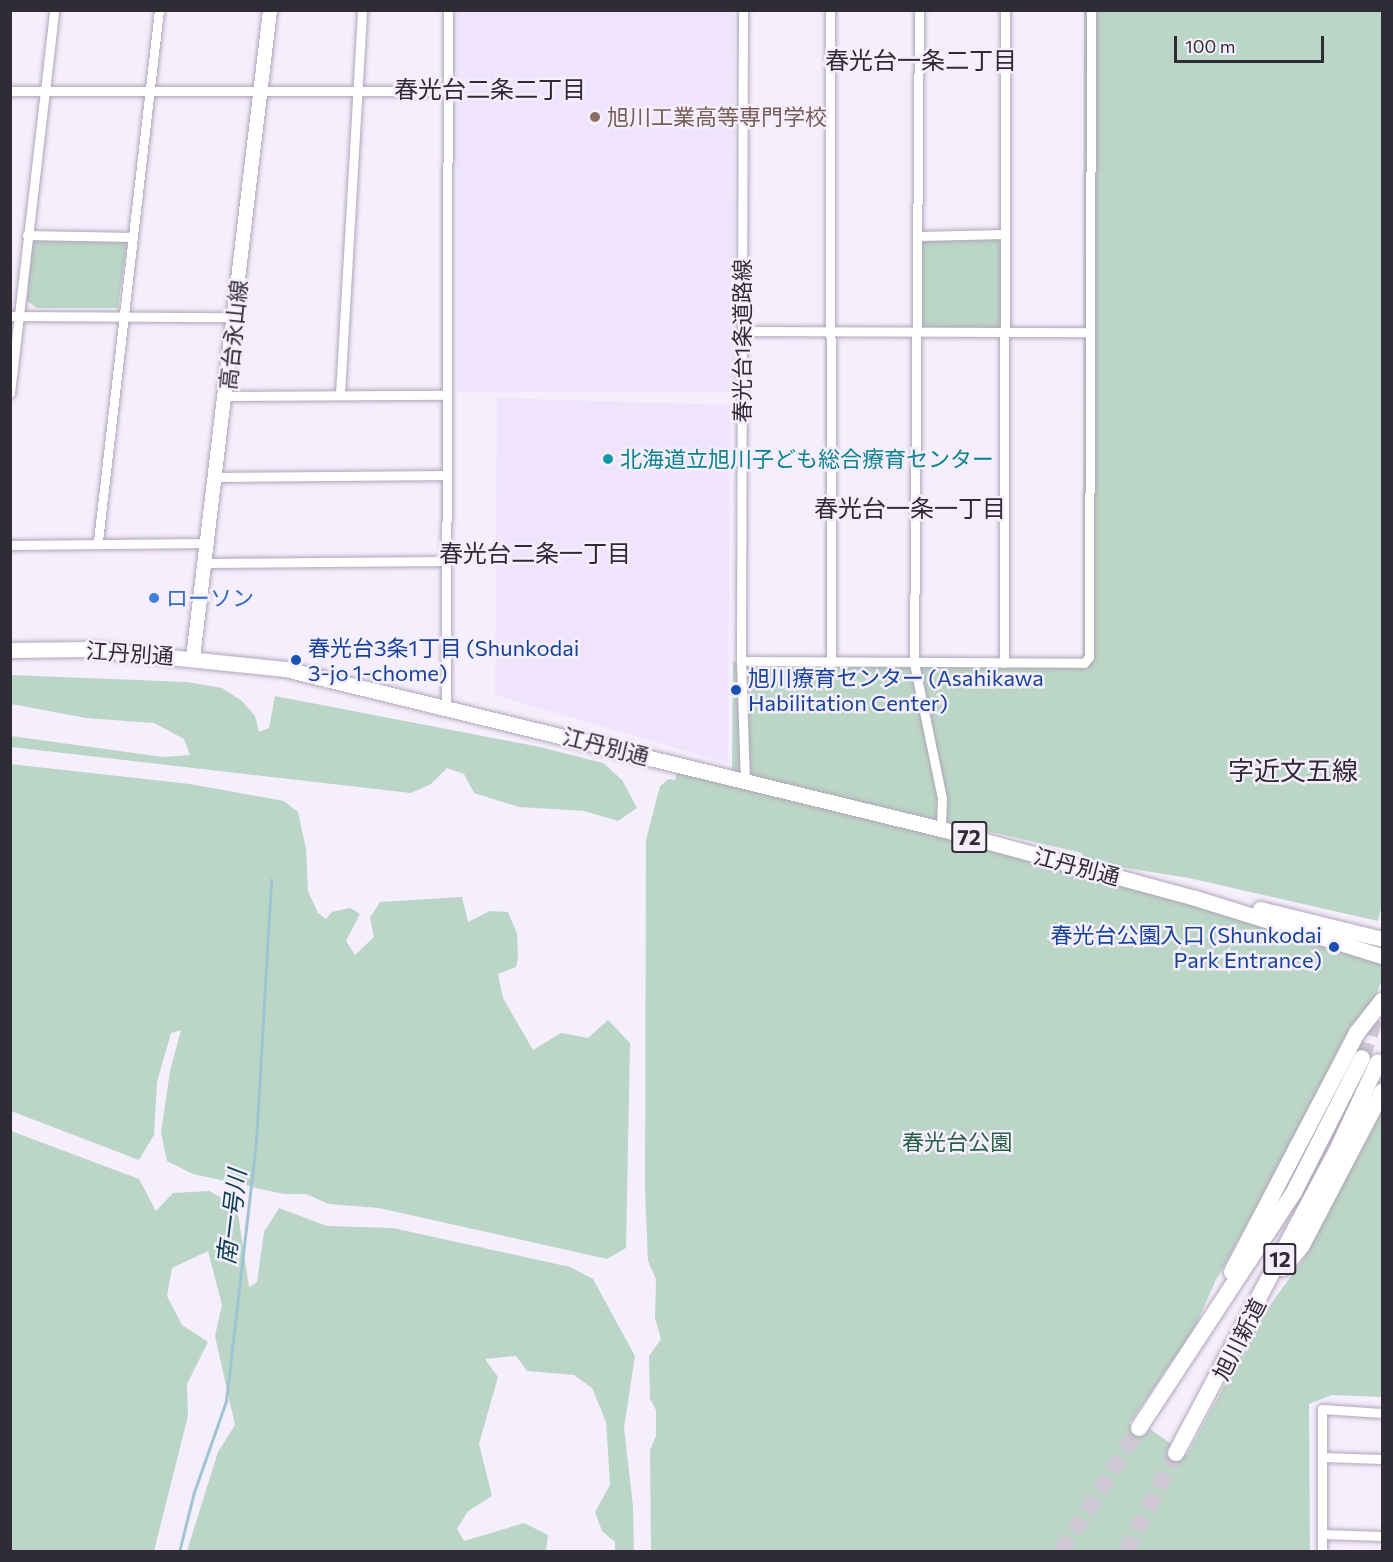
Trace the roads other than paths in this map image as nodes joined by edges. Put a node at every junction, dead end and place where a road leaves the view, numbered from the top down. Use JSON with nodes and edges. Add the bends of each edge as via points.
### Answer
{"nodes":[{"id":1,"x":54,"y":10,"type":"edge"},
{"id":2,"x":159,"y":10,"type":"edge"},
{"id":3,"x":270,"y":10,"type":"edge"},
{"id":4,"x":362,"y":10,"type":"edge"},
{"id":5,"x":447,"y":10,"type":"edge"},
{"id":6,"x":743,"y":10,"type":"edge"},
{"id":7,"x":830,"y":10,"type":"edge"},
{"id":8,"x":919,"y":10,"type":"edge"},
{"id":9,"x":1005,"y":10,"type":"edge"},
{"id":10,"x":1091,"y":10,"type":"edge"},
{"id":11,"x":261,"y":90,"type":"junction"},
{"id":12,"x":10,"y":91,"type":"edge"},
{"id":13,"x":45,"y":91,"type":"junction"},
{"id":14,"x":150,"y":91,"type":"junction"},
{"id":15,"x":358,"y":91,"type":"junction"},
{"id":16,"x":447,"y":91,"type":"junction"},
{"id":17,"x":1004,"y":234,"type":"junction"},
{"id":18,"x":27,"y":235,"type":"junction"},
{"id":19,"x":919,"y":236,"type":"junction"},
{"id":20,"x":133,"y":237,"type":"junction"},
{"id":21,"x":15,"y":316,"type":"edge"},
{"id":22,"x":124,"y":316,"type":"junction"},
{"id":23,"x":235,"y":317,"type":"junction"},
{"id":24,"x":742,"y":331,"type":"junction"},
{"id":25,"x":831,"y":331,"type":"junction"},
{"id":26,"x":1004,"y":332,"type":"junction"},
{"id":27,"x":1090,"y":332,"type":"junction"},
{"id":28,"x":919,"y":333,"type":"junction"},
{"id":29,"x":10,"y":393,"type":"edge"},
{"id":30,"x":340,"y":394,"type":"junction"},
{"id":31,"x":447,"y":395,"type":"junction"},
{"id":32,"x":227,"y":396,"type":"junction"},
{"id":33,"x":447,"y":475,"type":"junction"},
{"id":34,"x":217,"y":477,"type":"junction"},
{"id":35,"x":98,"y":542,"type":"junction"},
{"id":36,"x":209,"y":543,"type":"junction"},
{"id":37,"x":10,"y":545,"type":"edge"},
{"id":38,"x":446,"y":561,"type":"junction"},
{"id":39,"x":206,"y":563,"type":"junction"},
{"id":40,"x":10,"y":650,"type":"edge"},
{"id":41,"x":194,"y":658,"type":"junction"},
{"id":42,"x":741,"y":661,"type":"junction"},
{"id":43,"x":831,"y":663,"type":"junction"},
{"id":44,"x":914,"y":663,"type":"junction"},
{"id":45,"x":1004,"y":663,"type":"junction"},
{"id":46,"x":446,"y":707,"type":"junction"},
{"id":47,"x":746,"y":780,"type":"junction"},
{"id":48,"x":941,"y":829,"type":"junction"},
{"id":49,"x":1192,"y":897,"type":"junction"},
{"id":50,"x":1383,"y":939,"type":"edge"},
{"id":51,"x":1383,"y":956,"type":"edge"},
{"id":52,"x":1383,"y":1001,"type":"edge"},
{"id":53,"x":1383,"y":1092,"type":"edge"},
{"id":54,"x":1261,"y":1296,"type":"junction"},
{"id":55,"x":1218,"y":1309,"type":"junction"},
{"id":56,"x":1383,"y":1413,"type":"edge"},
{"id":57,"x":1139,"y":1428,"type":"tunnel mouth"},
{"id":58,"x":1176,"y":1453,"type":"tunnel mouth"},
{"id":59,"x":1322,"y":1457,"type":"junction"},
{"id":60,"x":1383,"y":1459,"type":"edge"},
{"id":61,"x":1322,"y":1534,"type":"junction"},
{"id":62,"x":1383,"y":1536,"type":"edge"},
{"id":63,"x":1322,"y":1551,"type":"edge"}],
"edges":[{"from":1,"to":13,"type":"street"},
{"from":2,"to":14,"type":"street"},
{"from":3,"to":11,"type":"street","name":"高台永山線"},
{"from":4,"to":15,"type":"street"},
{"from":5,"to":16,"type":"street"},
{"from":6,"to":24,"type":"street","name":"春光台1条道路線"},
{"from":7,"to":25,"type":"street"},
{"from":8,"to":19,"type":"street"},
{"from":9,"to":17,"type":"street"},
{"from":10,"to":27,"type":"street"},
{"from":11,"to":14,"type":"street"},
{"from":11,"to":15,"type":"street"},
{"from":11,"to":23,"type":"street","name":"高台永山線"},
{"from":12,"to":13,"type":"street"},
{"from":13,"to":14,"type":"street"},
{"from":13,"to":18,"type":"street"},
{"from":14,"to":20,"type":"street"},
{"from":15,"to":16,"type":"street"},
{"from":15,"to":30,"type":"street"},
{"from":16,"to":31,"type":"street"},
{"from":17,"to":19,"type":"street"},
{"from":17,"to":26,"type":"street"},
{"from":18,"to":20,"type":"street"},
{"from":18,"to":21,"type":"street"},
{"from":19,"to":28,"type":"street"},
{"from":20,"to":22,"type":"street"},
{"from":21,"to":22,"type":"street"},
{"from":21,"to":29,"type":"street"},
{"from":22,"to":23,"type":"street"},
{"from":22,"to":35,"type":"street"},
{"from":23,"to":32,"type":"street","name":"高台永山線"},
{"from":24,"to":25,"type":"street"},
{"from":24,"to":42,"type":"street","name":"春光台1条道路線"},
{"from":25,"to":28,"type":"street"},
{"from":25,"to":43,"type":"street"},
{"from":26,"to":27,"type":"street"},
{"from":26,"to":28,"type":"street"},
{"from":26,"to":45,"type":"street"},
{"from":27,"to":45,"type":"street","via":[[1089,657],[1084,663]]},
{"from":28,"to":44,"type":"street"},
{"from":30,"to":31,"type":"street"},
{"from":30,"to":32,"type":"street"},
{"from":31,"to":33,"type":"street"},
{"from":32,"to":34,"type":"street","name":"高台永山線"},
{"from":33,"to":34,"type":"street"},
{"from":33,"to":38,"type":"street"},
{"from":34,"to":36,"type":"street","name":"高台永山線"},
{"from":35,"to":36,"type":"street"},
{"from":35,"to":37,"type":"street"},
{"from":36,"to":39,"type":"street","name":"高台永山線"},
{"from":38,"to":39,"type":"street"},
{"from":38,"to":46,"type":"street"},
{"from":39,"to":41,"type":"street","name":"高台永山線"},
{"from":40,"to":41,"type":"main road","name":"江丹別通","number":"72","via":[[91,649]]},
{"from":41,"to":46,"type":"main road","name":"江丹別通","number":"72","via":[[285,669]]},
{"from":42,"to":43,"type":"street"},
{"from":42,"to":47,"type":"street","name":"春光台1条道路線"},
{"from":43,"to":44,"type":"street"},
{"from":44,"to":45,"type":"street"},
{"from":44,"to":48,"type":"street","via":[[942,798]]},
{"from":46,"to":47,"type":"main road","name":"江丹別通","number":"72"},
{"from":47,"to":48,"type":"main road","name":"江丹別通","number":"72"},
{"from":48,"to":49,"type":"main road","name":"江丹別通","number":"72"},
{"from":49,"to":50,"type":"main road","name":"江丹別通","number":"72","via":[[1283,913]]},
{"from":49,"to":51,"type":"main road","name":"江丹別通","number":"72"},
{"from":52,"to":55,"type":"highway","number":"12","via":[[1357,1033],[1305,1138],[1240,1254]]},
{"from":53,"to":54,"type":"highway","number":"12","via":[[1302,1245]]},
{"from":54,"to":55,"type":"highway","name":"旭川新道","number":"12","via":[[1370,1060],[1294,1192]]},
{"from":54,"to":58,"type":"highway","name":"旭川新道","number":"12"},
{"from":55,"to":57,"type":"highway","name":"旭川新道","number":"12"},
{"from":56,"to":59,"type":"street","via":[[1322,1409]]},
{"from":59,"to":60,"type":"street"},
{"from":59,"to":61,"type":"street"},
{"from":61,"to":62,"type":"street"},
{"from":61,"to":63,"type":"street"}]}
